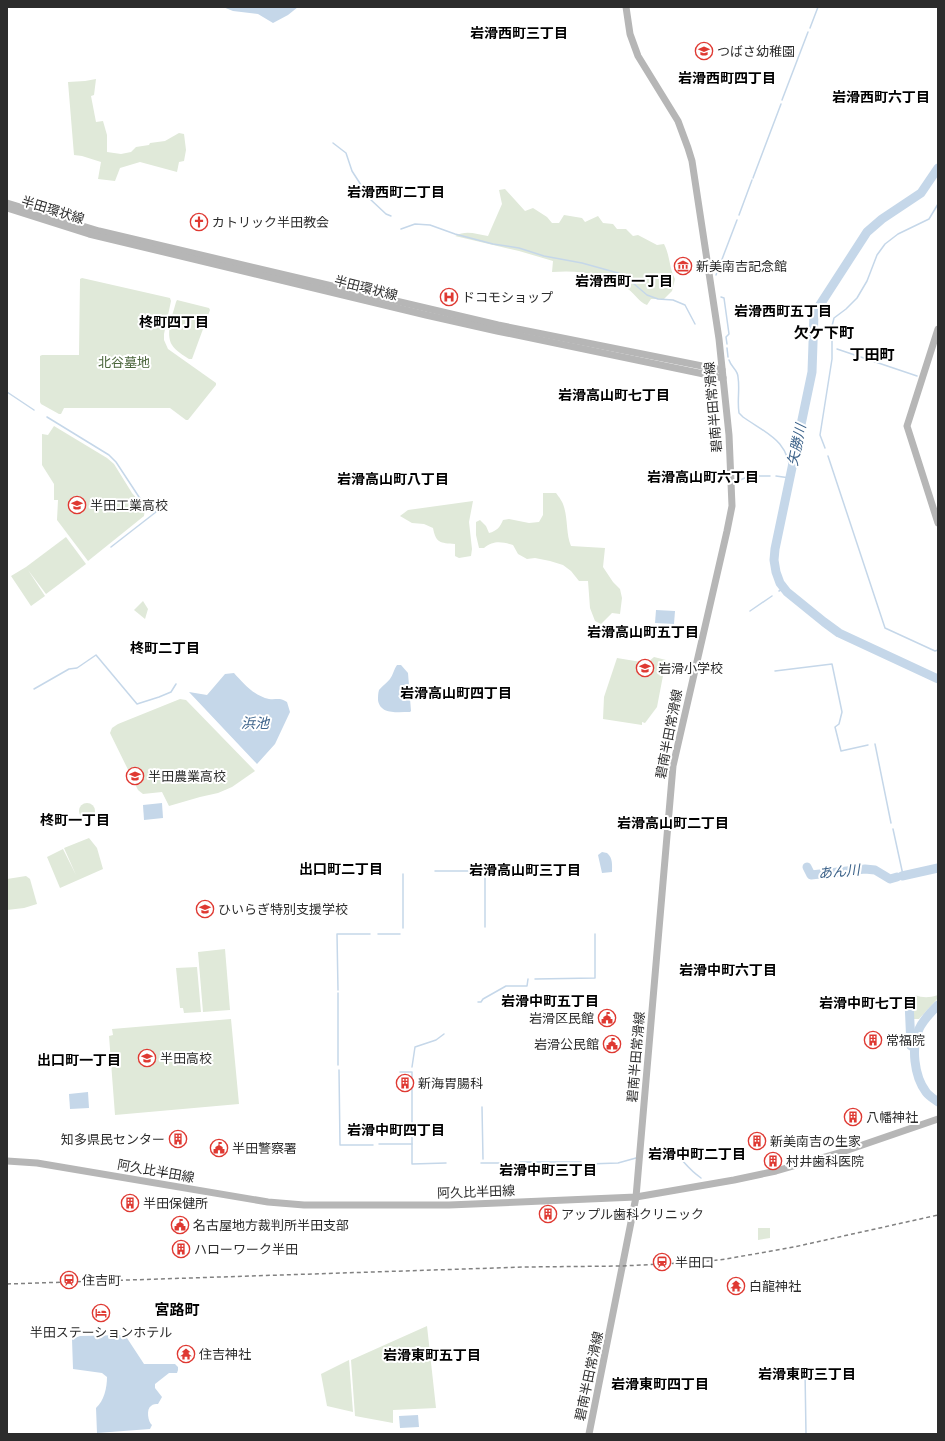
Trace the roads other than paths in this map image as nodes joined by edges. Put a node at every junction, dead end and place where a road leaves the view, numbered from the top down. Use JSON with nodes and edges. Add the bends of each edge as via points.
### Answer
{"nodes":[{"id":1,"x":626,"y":7,"type":"edge"},
{"id":2,"x":7,"y":203,"type":"edge"},
{"id":3,"x":7,"y":208,"type":"edge"},
{"id":4,"x":938,"y":329,"type":"edge"},
{"id":5,"x":723,"y":374,"type":"junction"},
{"id":6,"x":938,"y":523,"type":"edge"},
{"id":7,"x":938,"y":1120,"type":"edge"},
{"id":8,"x":7,"y":1161,"type":"edge"},
{"id":9,"x":636,"y":1197,"type":"junction"},
{"id":10,"x":589,"y":1434,"type":"edge"}],
"edges":[{"from":1,"to":5,"type":"main road","name":"碧南半田常滑線","via":[[630,34],[638,56],[678,121],[692,161]]},
{"from":2,"to":5,"type":"main road","name":"半田環状線","via":[[99,231],[498,325]]},
{"from":3,"to":5,"type":"main road","name":"半田環状線","via":[[88,234],[497,331]]},
{"from":4,"to":6,"type":"main road","via":[[907,426]]},
{"from":5,"to":9,"type":"main road","name":"碧南半田常滑線","via":[[729,435],[731,513],[672,766]]},
{"from":7,"to":9,"type":"main road","name":"阿久比半田線","via":[[776,1171]]},
{"from":8,"to":9,"type":"main road","name":"阿久比半田線","via":[[37,1163],[268,1202],[304,1205],[449,1205]]},
{"from":9,"to":10,"type":"main road","name":"碧南半田常滑線"}]}
